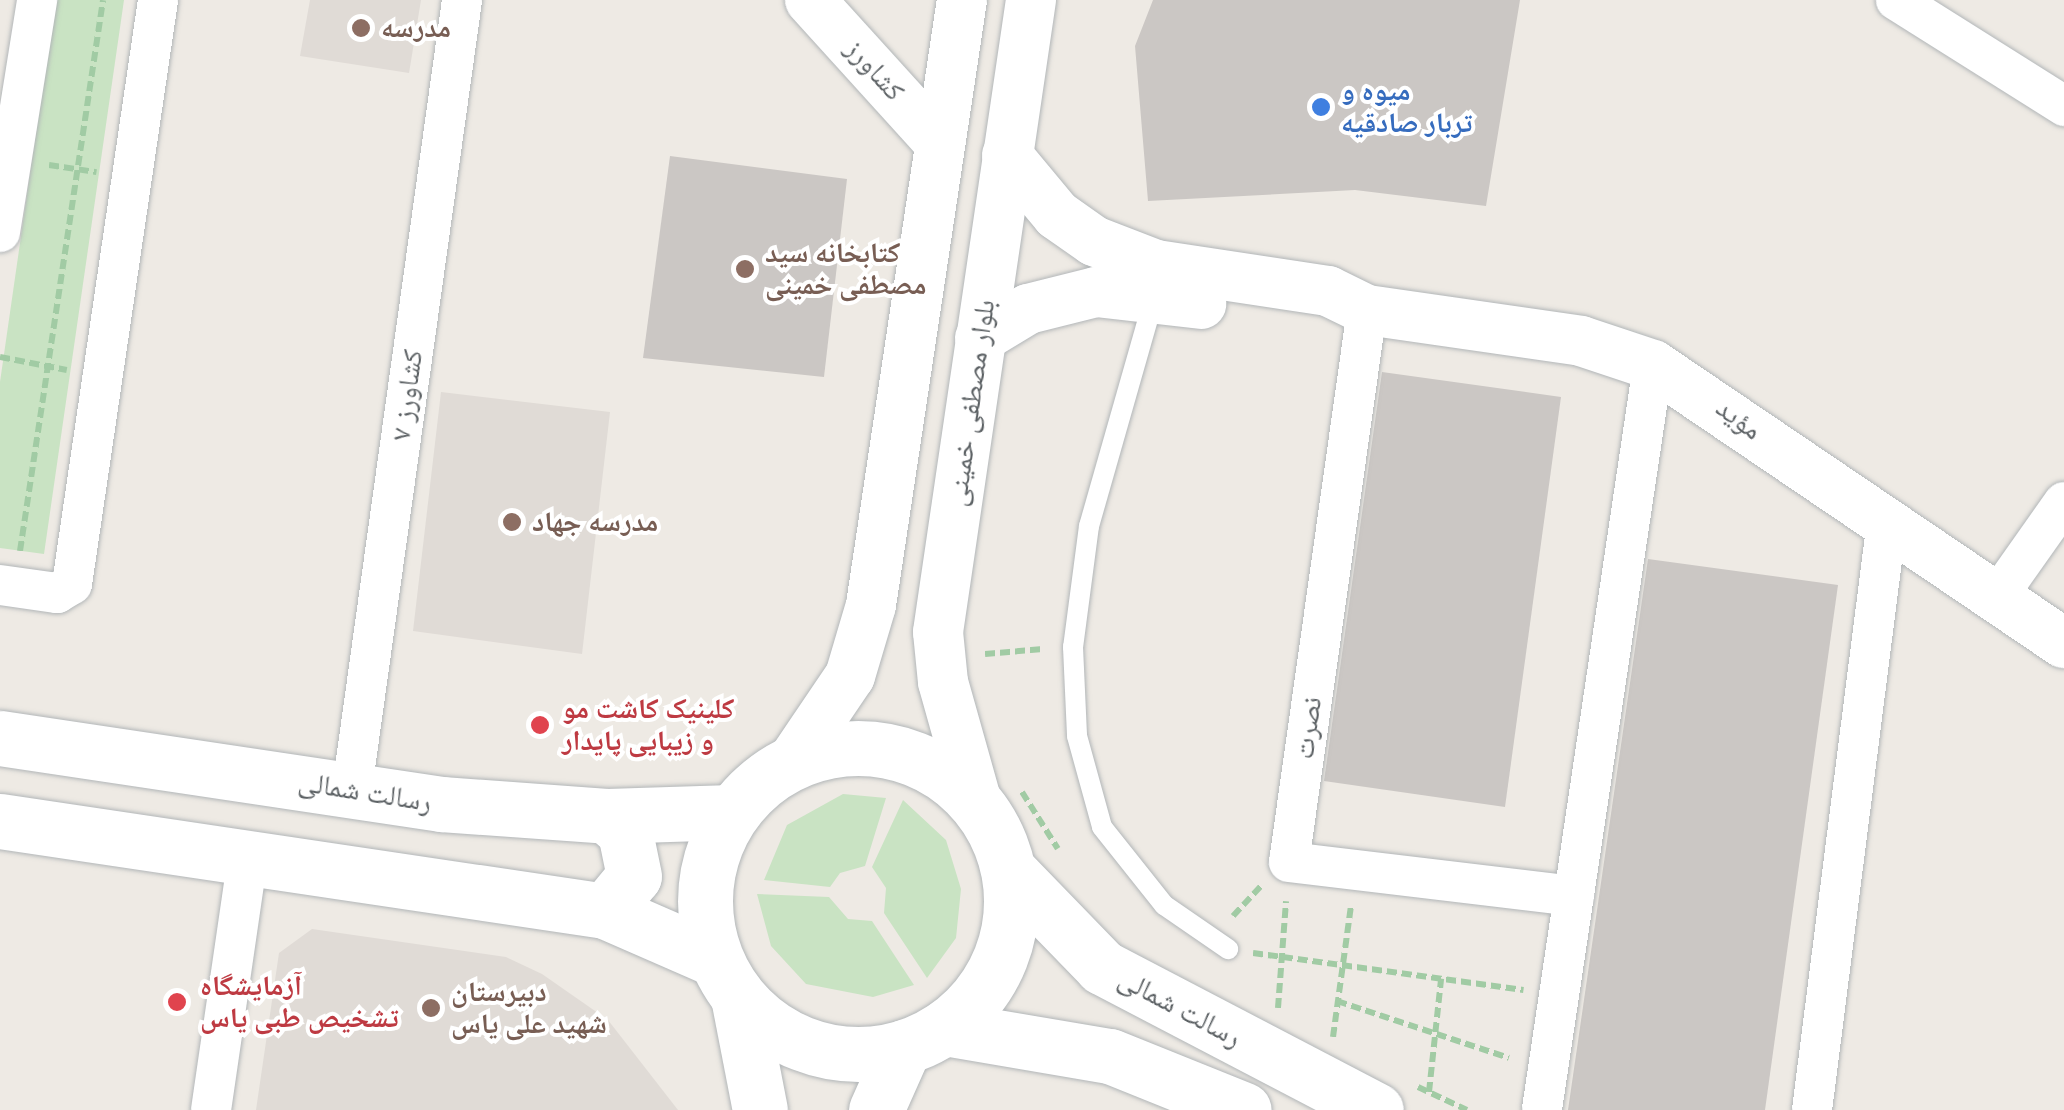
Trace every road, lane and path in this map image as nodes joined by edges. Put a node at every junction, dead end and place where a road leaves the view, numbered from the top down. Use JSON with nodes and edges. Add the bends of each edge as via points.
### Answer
{"nodes":[{"id":1,"x":37,"y":0,"type":"edge"},
{"id":2,"x":103,"y":0,"type":"edge"},
{"id":3,"x":158,"y":0,"type":"edge"},
{"id":4,"x":462,"y":0,"type":"edge"},
{"id":5,"x":810,"y":0,"type":"edge"},
{"id":6,"x":962,"y":0,"type":"edge"},
{"id":7,"x":1031,"y":0,"type":"edge"},
{"id":8,"x":1896,"y":0,"type":"edge"},
{"id":9,"x":2064,"y":106,"type":"edge"},
{"id":10,"x":938,"y":142,"type":"junction"},
{"id":11,"x":1007,"y":155,"type":"junction"},
{"id":12,"x":12,"y":159,"type":"junction"},
{"id":13,"x":78,"y":169,"type":"junction"},
{"id":14,"x":132,"y":177,"type":"junction"},
{"id":15,"x":0,"y":232,"type":"edge"},
{"id":16,"x":1155,"y":296,"type":"junction"},
{"id":17,"x":1368,"y":310,"type":"junction"},
{"id":18,"x":980,"y":338,"type":"junction"},
{"id":19,"x":0,"y":357,"type":"edge"},
{"id":20,"x":1653,"y":365,"type":"junction"},
{"id":21,"x":48,"y":367,"type":"junction"},
{"id":22,"x":102,"y":376,"type":"junction"},
{"id":23,"x":2064,"y":502,"type":"edge"},
{"id":24,"x":1886,"y":528,"type":"junction"},
{"id":25,"x":8,"y":586,"type":"edge"},
{"id":26,"x":1997,"y":597,"type":"junction"},
{"id":27,"x":867,"y":620,"type":"junction"},
{"id":28,"x":938,"y":632,"type":"junction"},
{"id":29,"x":2064,"y":642,"type":"edge"},
{"id":30,"x":1074,"y":646,"type":"junction"},
{"id":31,"x":985,"y":654,"type":"dead end"},
{"id":32,"x":0,"y":738,"type":"edge"},
{"id":33,"x":791,"y":763,"type":"junction"},
{"id":34,"x":352,"y":789,"type":"junction"},
{"id":35,"x":977,"y":803,"type":"junction"},
{"id":36,"x":732,"y":812,"type":"junction"},
{"id":37,"x":607,"y":816,"type":"junction"},
{"id":38,"x":0,"y":821,"type":"edge"},
{"id":39,"x":248,"y":855,"type":"junction"},
{"id":40,"x":1289,"y":862,"type":"junction"},
{"id":41,"x":1356,"y":870,"type":"junction"},
{"id":42,"x":1009,"y":871,"type":"junction"},
{"id":43,"x":1574,"y":896,"type":"junction"},
{"id":44,"x":605,"y":911,"type":"junction"},
{"id":45,"x":1228,"y":950,"type":"joint"},
{"id":46,"x":1283,"y":957,"type":"junction"},
{"id":47,"x":1342,"y":965,"type":"junction"},
{"id":48,"x":727,"y":978,"type":"junction"},
{"id":49,"x":1441,"y":979,"type":"junction"},
{"id":50,"x":1146,"y":992,"type":"junction"},
{"id":51,"x":1559,"y":995,"type":"junction"},
{"id":52,"x":1338,"y":1001,"type":"junction"},
{"id":53,"x":1277,"y":1019,"type":"dead end"},
{"id":54,"x":1436,"y":1034,"type":"junction"},
{"id":55,"x":924,"y":1037,"type":"junction"},
{"id":56,"x":1331,"y":1048,"type":"dead end"},
{"id":57,"x":1110,"y":1056,"type":"junction"},
{"id":58,"x":1545,"y":1090,"type":"edge"},
{"id":59,"x":1429,"y":1092,"type":"dead end"},
{"id":60,"x":210,"y":1110,"type":"edge"},
{"id":61,"x":760,"y":1110,"type":"edge"},
{"id":62,"x":876,"y":1110,"type":"edge"},
{"id":63,"x":1244,"y":1110,"type":"edge"},
{"id":64,"x":1376,"y":1110,"type":"edge"},
{"id":65,"x":1812,"y":1110,"type":"edge"}],
"edges":[{"from":1,"to":12,"type":"street"},
{"from":2,"to":13,"type":"path"},
{"from":3,"to":14,"type":"street"},
{"from":4,"to":34,"type":"street","name":"کشاورز ۷"},
{"from":5,"to":10,"type":"street","name":"کشاورز"},
{"from":6,"to":10,"type":"street"},
{"from":7,"to":11,"type":"street","name":"بلوار مصطفی خمینی"},
{"from":8,"to":9,"type":"street"},
{"from":10,"to":27,"type":"street"},
{"from":11,"to":17,"type":"street","name":"مؤید","via":[[1057,215],[1094,242],[1156,266],[1328,291]]},
{"from":11,"to":18,"type":"street","name":"بلوار مصطفی خمینی"},
{"from":12,"to":13,"type":"path"},
{"from":12,"to":15,"type":"street"},
{"from":13,"to":14,"type":"path"},
{"from":13,"to":21,"type":"path"},
{"from":14,"to":22,"type":"street"},
{"from":16,"to":17,"type":"street","name":"مؤید","via":[[1325,324]]},
{"from":16,"to":18,"type":"street","name":"مؤید","via":[[1096,292],[1028,308]]},
{"from":16,"to":30,"type":"lane","via":[[1089,526]]},
{"from":17,"to":20,"type":"street","name":"مؤید","via":[[1581,340]]},
{"from":17,"to":40,"type":"street","name":"نصرت"},
{"from":18,"to":28,"type":"street","name":"بلوار مصطفی خمینی"},
{"from":19,"to":21,"type":"path"},
{"from":20,"to":24,"type":"street","name":"مؤید","via":[[1702,391]]},
{"from":20,"to":43,"type":"street"},
{"from":21,"to":22,"type":"path"},
{"from":21,"to":25,"type":"path"},
{"from":22,"to":25,"type":"street","via":[[72,584],[57,593]]},
{"from":23,"to":26,"type":"street"},
{"from":24,"to":26,"type":"street","name":"مؤید"},
{"from":24,"to":65,"type":"street"},
{"from":26,"to":29,"type":"street","name":"مؤید"},
{"from":27,"to":28,"type":"street","via":[[878,644],[904,654]]},
{"from":27,"to":33,"type":"street","via":[[850,676]]},
{"from":28,"to":35,"type":"street","name":"بلوار مصطفی خمینی","via":[[943,682]]},
{"from":30,"to":31,"type":"path"},
{"from":30,"to":45,"type":"lane","via":[[1077,736],[1102,826],[1164,904]]},
{"from":32,"to":34,"type":"main road","name":"رسالت شمالی"},
{"from":33,"to":35,"type":"main road","via":[[870,748],[935,769]]},
{"from":33,"to":36,"type":"main road"},
{"from":34,"to":37,"type":"main road","name":"رسالت شمالی"},
{"from":35,"to":42,"type":"main road"},
{"from":36,"to":37,"type":"main road","name":"رسالت شمالی"},
{"from":36,"to":48,"type":"main road","via":[[710,858],[704,909]]},
{"from":37,"to":44,"type":"main road","via":[[625,832],[634,864],[624,897]]},
{"from":38,"to":39,"type":"main road"},
{"from":39,"to":44,"type":"main road"},
{"from":39,"to":60,"type":"street"},
{"from":40,"to":41,"type":"street"},
{"from":40,"to":46,"type":"path"},
{"from":41,"to":43,"type":"street"},
{"from":41,"to":47,"type":"path"},
{"from":42,"to":50,"type":"main road","name":"رسالت شمالی","via":[[1102,967]]},
{"from":42,"to":55,"type":"main road","via":[[1011,916],[1000,959],[977,998]]},
{"from":43,"to":51,"type":"street"},
{"from":44,"to":48,"type":"main road"},
{"from":45,"to":46,"type":"path"},
{"from":46,"to":47,"type":"path"},
{"from":46,"to":53,"type":"path"},
{"from":47,"to":49,"type":"path"},
{"from":47,"to":52,"type":"path"},
{"from":48,"to":55,"type":"main road","via":[[772,1028],[813,1048],[859,1054]]},
{"from":48,"to":61,"type":"main road"},
{"from":49,"to":51,"type":"path"},
{"from":49,"to":54,"type":"path"},
{"from":50,"to":57,"type":"main road","via":[[1126,992],[1099,1019]]},
{"from":50,"to":64,"type":"main road","name":"رسالت شمالی"},
{"from":51,"to":58,"type":"street"},
{"from":52,"to":54,"type":"path"},
{"from":52,"to":56,"type":"path"},
{"from":54,"to":58,"type":"path"},
{"from":54,"to":59,"type":"path"},
{"from":55,"to":57,"type":"main road"},
{"from":55,"to":62,"type":"main road"},
{"from":57,"to":63,"type":"main road"}]}
